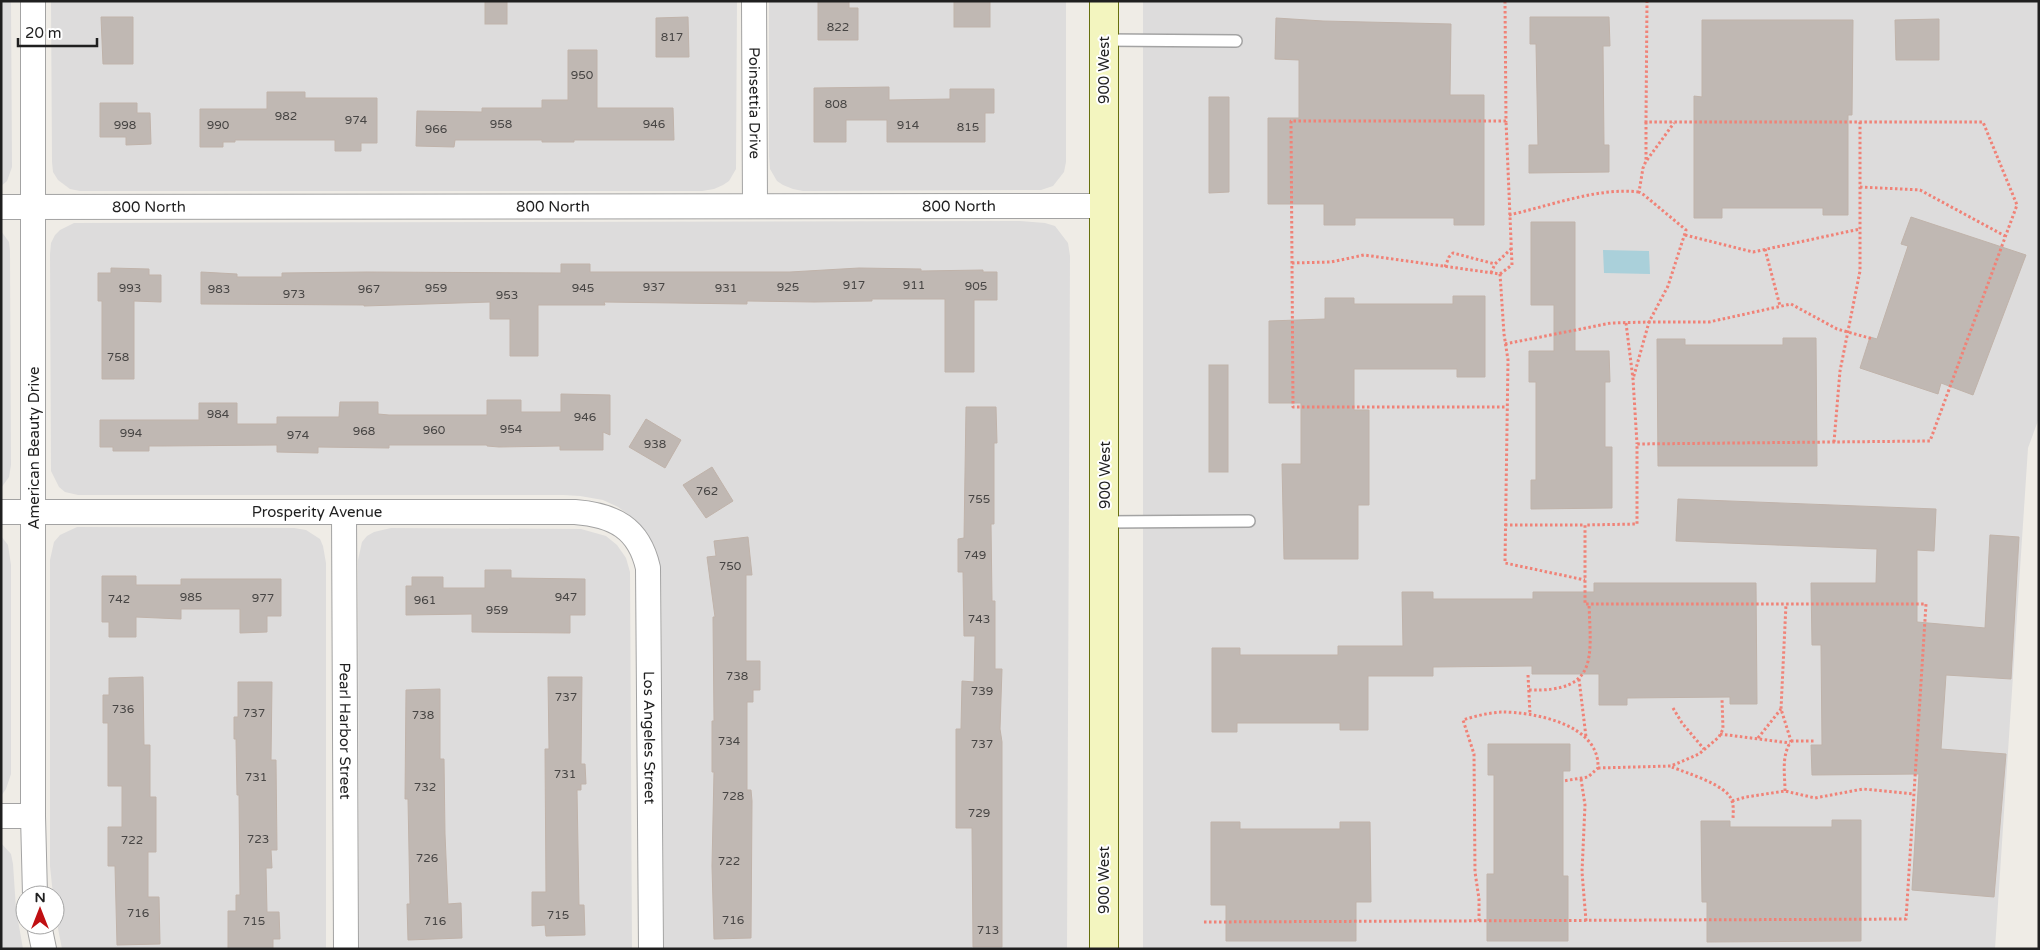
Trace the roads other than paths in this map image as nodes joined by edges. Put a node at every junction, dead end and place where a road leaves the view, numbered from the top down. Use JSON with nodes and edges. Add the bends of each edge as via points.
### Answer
{"nodes":[{"id":1,"x":33,"y":1,"type":"edge"},
{"id":2,"x":754,"y":1,"type":"edge"},
{"id":3,"x":1104,"y":1,"type":"edge"},
{"id":4,"x":1104,"y":40,"type":"junction"},
{"id":5,"x":1236,"y":41,"type":"dead end"},
{"id":6,"x":754,"y":206,"type":"junction"},
{"id":7,"x":1104,"y":206,"type":"junction"},
{"id":8,"x":1,"y":207,"type":"edge"},
{"id":9,"x":34,"y":207,"type":"junction"},
{"id":10,"x":34,"y":511,"type":"junction"},
{"id":11,"x":1,"y":512,"type":"edge"},
{"id":12,"x":344,"y":512,"type":"junction"},
{"id":13,"x":1249,"y":521,"type":"dead end"},
{"id":14,"x":1105,"y":522,"type":"junction"},
{"id":15,"x":630,"y":531,"type":"joint"},
{"id":16,"x":1,"y":816,"type":"edge"},
{"id":17,"x":34,"y":816,"type":"junction"},
{"id":18,"x":35,"y":885,"type":"edge"},
{"id":19,"x":41,"y":935,"type":"edge"},
{"id":20,"x":44,"y":949,"type":"edge"},
{"id":21,"x":346,"y":949,"type":"edge"},
{"id":22,"x":651,"y":949,"type":"edge"},
{"id":23,"x":1104,"y":949,"type":"edge"}],
"edges":[{"from":1,"to":9,"type":"street","name":"American Beauty Drive"},
{"from":2,"to":6,"type":"street","name":"Poinsettia Drive"},
{"from":3,"to":4,"type":"main road","name":"900 West"},
{"from":4,"to":5,"type":"lane"},
{"from":4,"to":7,"type":"main road","name":"900 West"},
{"from":6,"to":7,"type":"street","name":"800 North"},
{"from":6,"to":9,"type":"street","name":"800 North"},
{"from":7,"to":14,"type":"main road","name":"900 West"},
{"from":8,"to":9,"type":"street","name":"800 North"},
{"from":9,"to":10,"type":"street","name":"American Beauty Drive"},
{"from":10,"to":11,"type":"street","name":"Prosperity Avenue"},
{"from":10,"to":12,"type":"street","name":"Prosperity Avenue"},
{"from":10,"to":17,"type":"street","name":"American Beauty Drive"},
{"from":12,"to":15,"type":"street","name":"Prosperity Avenue","via":[[575,512],[604,517]]},
{"from":12,"to":21,"type":"street","name":"Pearl Harbor Street"},
{"from":13,"to":14,"type":"lane"},
{"from":14,"to":23,"type":"main road","name":"900 West"},
{"from":15,"to":22,"type":"street","name":"Los Angeles Street","via":[[645,554],[649,575]]},
{"from":16,"to":17,"type":"street"},
{"from":17,"to":18,"type":"street","name":"American Beauty Drive"},
{"from":19,"to":20,"type":"street"}]}
